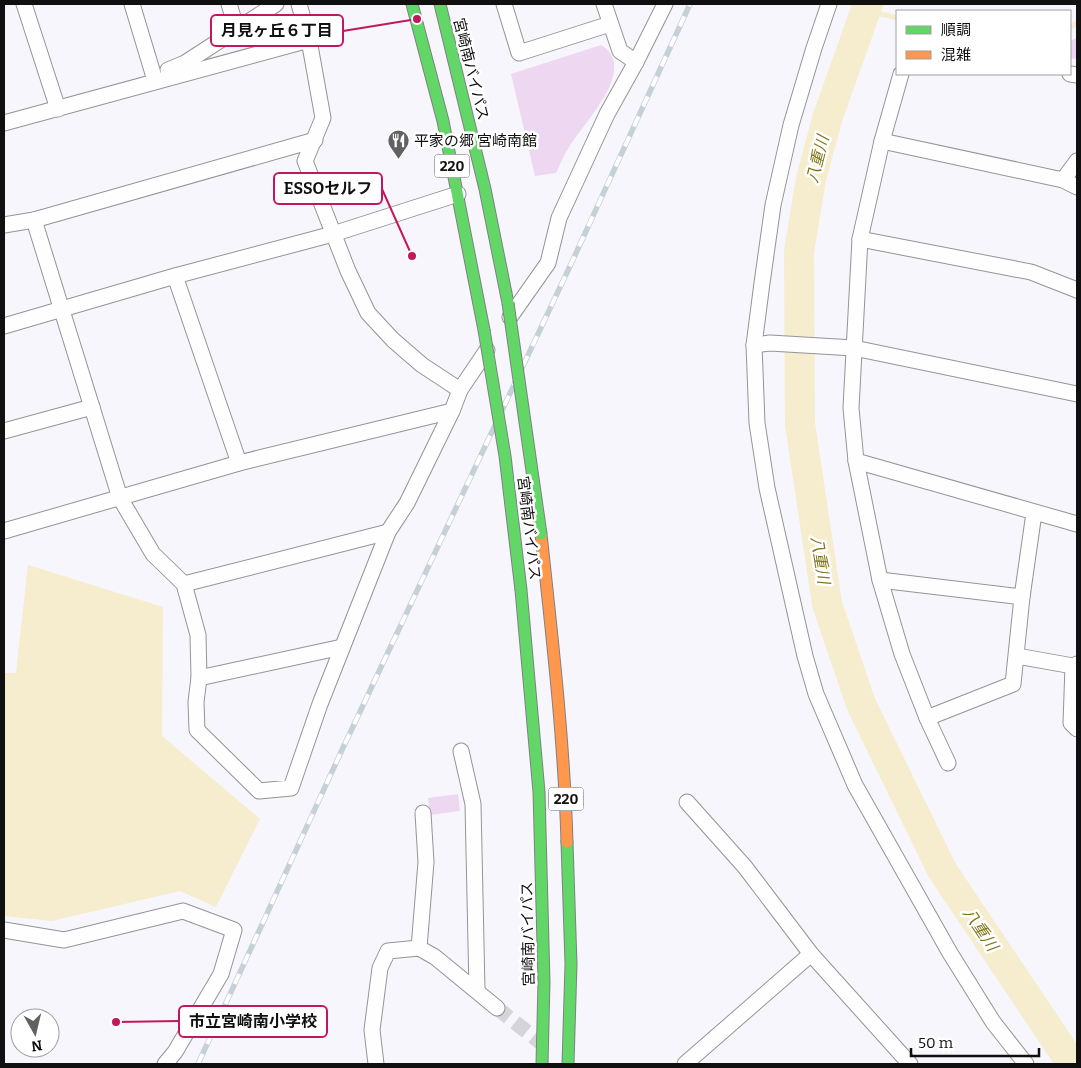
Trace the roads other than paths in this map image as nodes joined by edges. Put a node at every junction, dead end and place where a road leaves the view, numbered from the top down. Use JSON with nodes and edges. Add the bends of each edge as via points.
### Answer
{"nodes":[{"id":1,"x":24,"y":4,"type":"edge"},
{"id":2,"x":132,"y":4,"type":"edge"},
{"id":3,"x":229,"y":4,"type":"edge"},
{"id":4,"x":276,"y":4,"type":"edge"},
{"id":5,"x":299,"y":4,"type":"edge"},
{"id":6,"x":412,"y":4,"type":"edge"},
{"id":7,"x":440,"y":4,"type":"edge"},
{"id":8,"x":504,"y":4,"type":"edge"},
{"id":9,"x":604,"y":4,"type":"edge"},
{"id":10,"x":664,"y":4,"type":"edge"},
{"id":11,"x":829,"y":4,"type":"edge"},
{"id":12,"x":610,"y":24,"type":"junction"},
{"id":13,"x":236,"y":30,"type":"junction"},
{"id":14,"x":309,"y":40,"type":"junction"},
{"id":15,"x":636,"y":62,"type":"junction"},
{"id":16,"x":901,"y":75,"type":"edge"},
{"id":17,"x":154,"y":77,"type":"junction"},
{"id":18,"x":133,"y":87,"type":"junction"},
{"id":19,"x":58,"y":109,"type":"junction"},
{"id":20,"x":4,"y":123,"type":"edge"},
{"id":21,"x":314,"y":140,"type":"junction"},
{"id":22,"x":882,"y":141,"type":"junction"},
{"id":23,"x":1077,"y":161,"type":"edge"},
{"id":24,"x":1063,"y":180,"type":"junction"},
{"id":25,"x":1077,"y":187,"type":"edge"},
{"id":26,"x":458,"y":194,"type":"junction"},
{"id":27,"x":34,"y":220,"type":"junction"},
{"id":28,"x":4,"y":224,"type":"edge"},
{"id":29,"x":333,"y":234,"type":"junction"},
{"id":30,"x":860,"y":239,"type":"junction"},
{"id":31,"x":176,"y":276,"type":"junction"},
{"id":32,"x":1077,"y":290,"type":"edge"},
{"id":33,"x":62,"y":309,"type":"junction"},
{"id":34,"x":4,"y":326,"type":"edge"},
{"id":35,"x":754,"y":345,"type":"junction"},
{"id":36,"x":854,"y":348,"type":"junction"},
{"id":37,"x":460,"y":390,"type":"junction"},
{"id":38,"x":1077,"y":394,"type":"edge"},
{"id":39,"x":92,"y":408,"type":"junction"},
{"id":40,"x":452,"y":411,"type":"junction"},
{"id":41,"x":4,"y":431,"type":"edge"},
{"id":42,"x":856,"y":462,"type":"junction"},
{"id":43,"x":239,"y":463,"type":"junction"},
{"id":44,"x":120,"y":498,"type":"junction"},
{"id":45,"x":1034,"y":513,"type":"junction"},
{"id":46,"x":1077,"y":524,"type":"edge"},
{"id":47,"x":4,"y":532,"type":"edge"},
{"id":48,"x":388,"y":532,"type":"junction"},
{"id":49,"x":880,"y":580,"type":"junction"},
{"id":50,"x":184,"y":584,"type":"junction"},
{"id":51,"x":1022,"y":597,"type":"junction"},
{"id":52,"x":342,"y":647,"type":"junction"},
{"id":53,"x":1017,"y":656,"type":"junction"},
{"id":54,"x":1075,"y":665,"type":"edge"},
{"id":55,"x":199,"y":678,"type":"junction"},
{"id":56,"x":927,"y":718,"type":"junction"},
{"id":57,"x":1077,"y":729,"type":"edge"},
{"id":58,"x":461,"y":751,"type":"dead end"},
{"id":59,"x":948,"y":763,"type":"dead end"},
{"id":60,"x":687,"y":802,"type":"dead end"},
{"id":61,"x":423,"y":813,"type":"dead end"},
{"id":62,"x":4,"y":930,"type":"edge"},
{"id":63,"x":419,"y":948,"type":"junction"},
{"id":64,"x":811,"y":954,"type":"junction"},
{"id":65,"x":477,"y":990,"type":"junction"},
{"id":66,"x":498,"y":1008,"type":"tunnel mouth"},
{"id":67,"x":165,"y":1064,"type":"edge"},
{"id":68,"x":376,"y":1064,"type":"edge"},
{"id":69,"x":542,"y":1064,"type":"edge"},
{"id":70,"x":568,"y":1064,"type":"edge"},
{"id":71,"x":685,"y":1064,"type":"edge"},
{"id":72,"x":910,"y":1064,"type":"edge"},
{"id":73,"x":1026,"y":1064,"type":"edge"}],
"edges":[{"from":1,"to":19,"type":"street"},
{"from":2,"to":17,"type":"street"},
{"from":3,"to":13,"type":"street"},
{"from":4,"to":13,"type":"street"},
{"from":5,"to":14,"type":"street"},
{"from":6,"to":26,"type":"highway","name":"宮崎南バイパス","number":"220","via":[[443,121]]},
{"from":7,"to":70,"type":"highway","name":"宮崎南バイパス","number":"220","bridge":true,"via":[[485,189],[508,303],[541,534],[565,782],[571,964]]},
{"from":8,"to":12,"type":"street","via":[[518,53]]},
{"from":9,"to":12,"type":"street"},
{"from":10,"to":15,"type":"street"},
{"from":11,"to":35,"type":"street","via":[[792,125],[773,205]]},
{"from":12,"to":15,"type":"street","via":[[620,50]]},
{"from":13,"to":17,"type":"street","via":[[185,63]]},
{"from":14,"to":18,"type":"street"},
{"from":14,"to":21,"type":"street","via":[[323,118]]},
{"from":15,"to":37,"type":"street","via":[[607,114],[559,218],[548,263]]},
{"from":16,"to":22,"type":"street"},
{"from":17,"to":18,"type":"street"},
{"from":18,"to":19,"type":"street"},
{"from":19,"to":20,"type":"street"},
{"from":21,"to":27,"type":"street"},
{"from":21,"to":29,"type":"street","via":[[305,161]]},
{"from":22,"to":24,"type":"street"},
{"from":22,"to":30,"type":"street"},
{"from":23,"to":24,"type":"street"},
{"from":24,"to":25,"type":"street"},
{"from":26,"to":29,"type":"street"},
{"from":26,"to":69,"type":"highway","name":"宮崎南バイパス","number":"220","bridge":true,"via":[[505,456],[521,590],[539,792],[544,982]]},
{"from":27,"to":28,"type":"street"},
{"from":27,"to":33,"type":"street"},
{"from":29,"to":31,"type":"street"},
{"from":29,"to":37,"type":"street","via":[[368,313],[422,366]]},
{"from":30,"to":32,"type":"street","via":[[1031,272]]},
{"from":30,"to":36,"type":"street"},
{"from":31,"to":33,"type":"street"},
{"from":31,"to":43,"type":"street"},
{"from":33,"to":34,"type":"street"},
{"from":33,"to":39,"type":"street"},
{"from":35,"to":36,"type":"street"},
{"from":35,"to":73,"type":"street","via":[[757,422],[766,488],[816,694],[855,785],[950,953],[993,1022]]},
{"from":36,"to":38,"type":"street"},
{"from":36,"to":42,"type":"street","via":[[851,408]]},
{"from":37,"to":40,"type":"street"},
{"from":39,"to":41,"type":"street"},
{"from":39,"to":44,"type":"street"},
{"from":40,"to":43,"type":"street"},
{"from":40,"to":48,"type":"street","via":[[407,503]]},
{"from":42,"to":45,"type":"street"},
{"from":42,"to":49,"type":"street"},
{"from":43,"to":44,"type":"street"},
{"from":44,"to":47,"type":"street"},
{"from":44,"to":50,"type":"street","via":[[152,554]]},
{"from":45,"to":46,"type":"street"},
{"from":45,"to":51,"type":"street"},
{"from":48,"to":50,"type":"street"},
{"from":48,"to":52,"type":"street"},
{"from":49,"to":51,"type":"street"},
{"from":49,"to":56,"type":"street","via":[[902,654]]},
{"from":50,"to":55,"type":"street","via":[[198,635]]},
{"from":51,"to":53,"type":"street"},
{"from":52,"to":55,"type":"street"},
{"from":52,"to":55,"type":"street","via":[[291,788],[259,791],[197,730]]},
{"from":53,"to":54,"type":"street"},
{"from":53,"to":56,"type":"street","via":[[1013,684]]},
{"from":54,"to":57,"type":"street","via":[[1070,723]]},
{"from":56,"to":59,"type":"street"},
{"from":58,"to":65,"type":"street","via":[[473,804]]},
{"from":60,"to":64,"type":"street","via":[[746,867]]},
{"from":61,"to":63,"type":"street","via":[[426,862]]},
{"from":62,"to":67,"type":"street","via":[[64,940],[183,911],[234,930],[221,974]]},
{"from":63,"to":65,"type":"street"},
{"from":63,"to":68,"type":"street","via":[[388,951],[380,968],[372,1030]]},
{"from":64,"to":71,"type":"street"},
{"from":64,"to":72,"type":"street"},
{"from":65,"to":66,"type":"street"}]}
